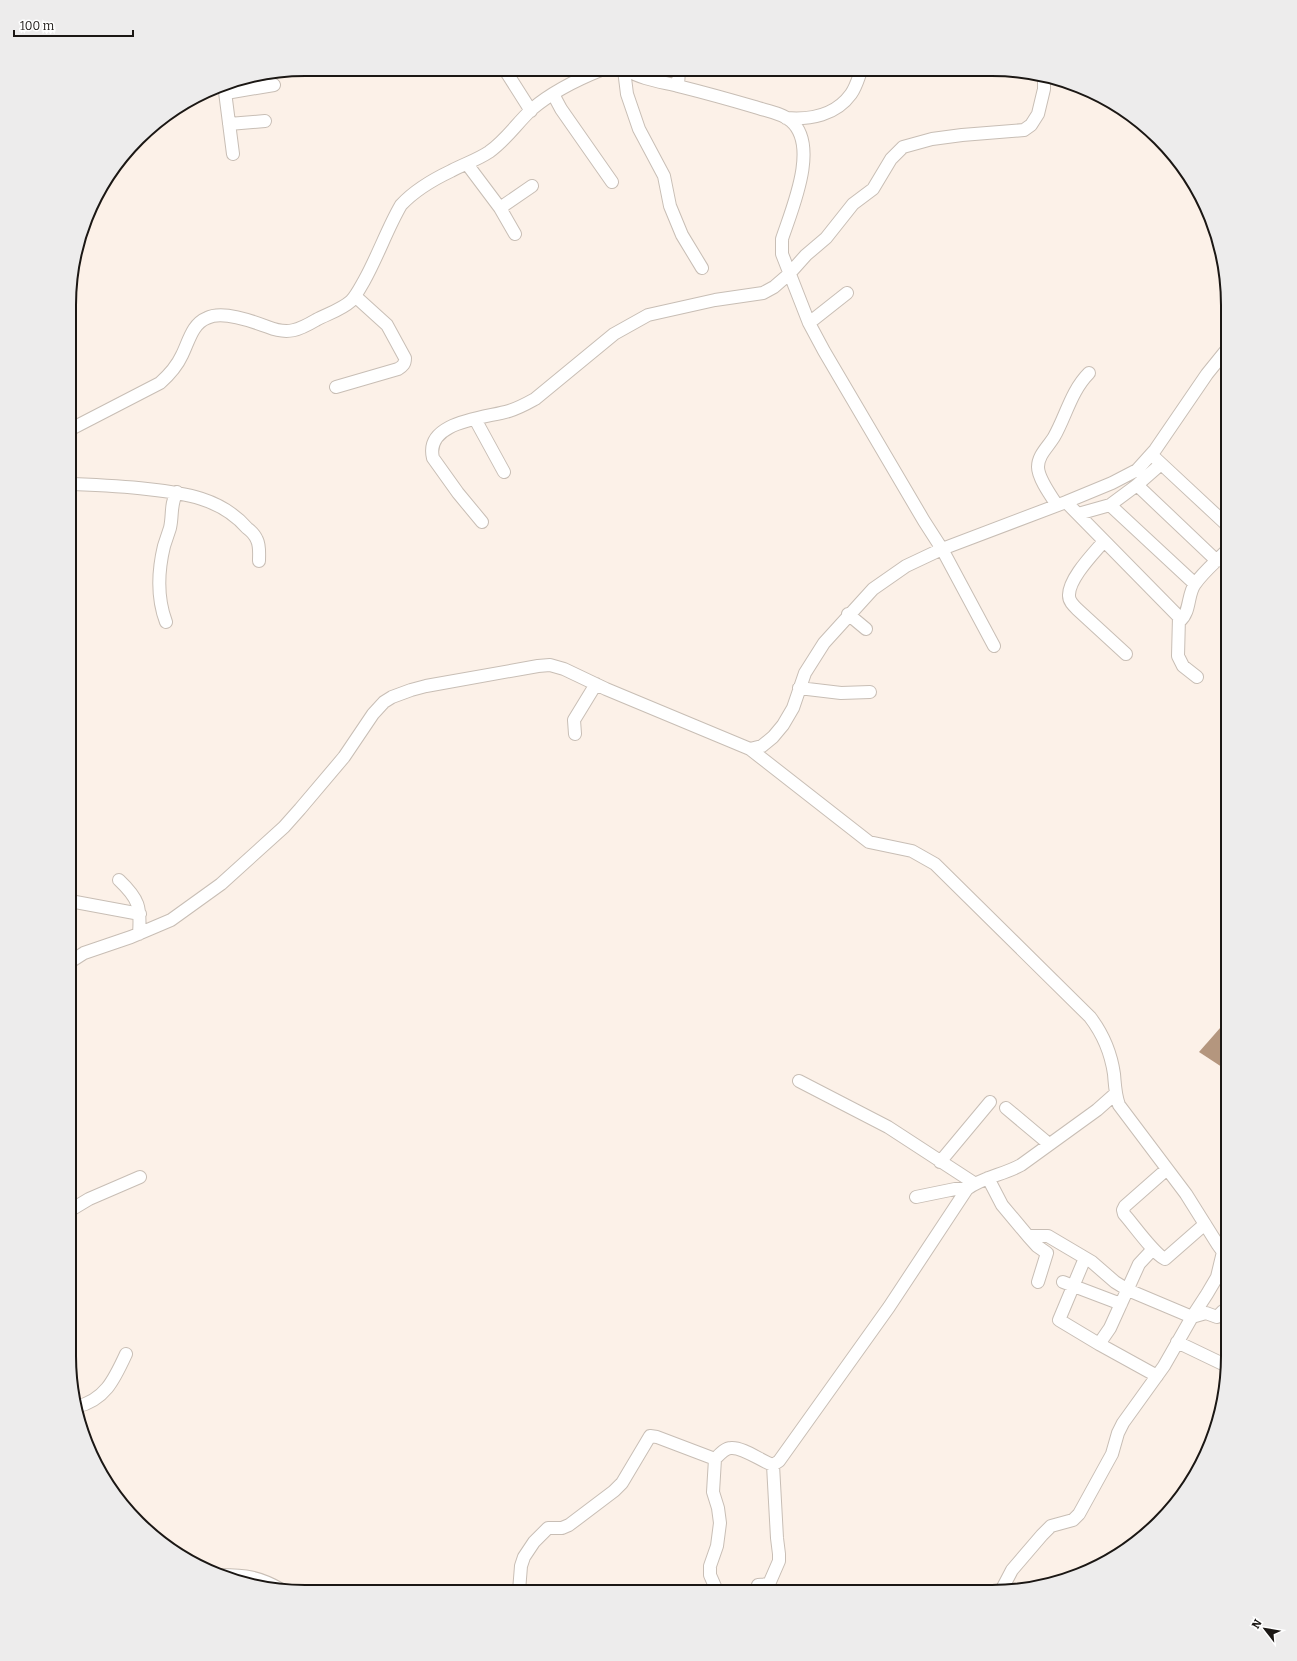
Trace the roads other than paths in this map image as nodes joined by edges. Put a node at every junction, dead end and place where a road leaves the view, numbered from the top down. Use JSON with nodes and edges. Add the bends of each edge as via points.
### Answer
{"nodes":[{"id":1,"x":509,"y":76,"type":"edge"},
{"id":2,"x":587,"y":76,"type":"edge"},
{"id":3,"x":625,"y":76,"type":"edge"},
{"id":4,"x":640,"y":76,"type":"edge"},
{"id":5,"x":679,"y":76,"type":"edge"},
{"id":6,"x":859,"y":76,"type":"edge"},
{"id":7,"x":1044,"y":82,"type":"edge"},
{"id":8,"x":274,"y":85,"type":"dead end"},
{"id":9,"x":678,"y":86,"type":"junction"},
{"id":10,"x":229,"y":89,"type":"edge"},
{"id":11,"x":225,"y":90,"type":"edge"},
{"id":12,"x":553,"y":94,"type":"junction"},
{"id":13,"x":531,"y":111,"type":"junction"},
{"id":14,"x":786,"y":118,"type":"junction"},
{"id":15,"x":265,"y":121,"type":"dead end"},
{"id":16,"x":229,"y":124,"type":"junction"},
{"id":17,"x":233,"y":154,"type":"dead end"},
{"id":18,"x":467,"y":164,"type":"junction"},
{"id":19,"x":612,"y":182,"type":"dead end"},
{"id":20,"x":532,"y":186,"type":"dead end"},
{"id":21,"x":500,"y":208,"type":"junction"},
{"id":22,"x":515,"y":234,"type":"dead end"},
{"id":23,"x":702,"y":268,"type":"dead end"},
{"id":24,"x":789,"y":274,"type":"junction"},
{"id":25,"x":847,"y":293,"type":"dead end"},
{"id":26,"x":355,"y":296,"type":"junction"},
{"id":27,"x":809,"y":323,"type":"junction"},
{"id":28,"x":1221,"y":357,"type":"edge"},
{"id":29,"x":1089,"y":373,"type":"dead end"},
{"id":30,"x":336,"y":387,"type":"dead end"},
{"id":31,"x":475,"y":419,"type":"junction"},
{"id":32,"x":76,"y":426,"type":"edge"},
{"id":33,"x":1152,"y":455,"type":"junction"},
{"id":34,"x":1161,"y":464,"type":"junction"},
{"id":35,"x":504,"y":472,"type":"dead end"},
{"id":36,"x":76,"y":484,"type":"edge"},
{"id":37,"x":1137,"y":485,"type":"junction"},
{"id":38,"x":178,"y":492,"type":"junction"},
{"id":39,"x":1061,"y":504,"type":"junction"},
{"id":40,"x":1110,"y":505,"type":"junction"},
{"id":41,"x":1078,"y":514,"type":"junction"},
{"id":42,"x":1221,"y":520,"type":"edge"},
{"id":43,"x":482,"y":522,"type":"dead end"},
{"id":44,"x":1104,"y":541,"type":"junction"},
{"id":45,"x":942,"y":548,"type":"junction"},
{"id":46,"x":1221,"y":557,"type":"edge"},
{"id":47,"x":259,"y":561,"type":"dead end"},
{"id":48,"x":1217,"y":561,"type":"junction"},
{"id":49,"x":1195,"y":584,"type":"junction"},
{"id":50,"x":848,"y":614,"type":"junction"},
{"id":51,"x":1180,"y":621,"type":"junction"},
{"id":52,"x":166,"y":622,"type":"dead end"},
{"id":53,"x":866,"y":629,"type":"dead end"},
{"id":54,"x":994,"y":646,"type":"dead end"},
{"id":55,"x":1126,"y":654,"type":"dead end"},
{"id":56,"x":1197,"y":677,"type":"dead end"},
{"id":57,"x":596,"y":684,"type":"junction"},
{"id":58,"x":799,"y":688,"type":"junction"},
{"id":59,"x":870,"y":692,"type":"dead end"},
{"id":60,"x":575,"y":734,"type":"dead end"},
{"id":61,"x":750,"y":749,"type":"junction"},
{"id":62,"x":118,"y":880,"type":"dead end"},
{"id":63,"x":76,"y":902,"type":"edge"},
{"id":64,"x":140,"y":914,"type":"junction"},
{"id":65,"x":139,"y":934,"type":"junction"},
{"id":66,"x":76,"y":959,"type":"edge"},
{"id":67,"x":799,"y":1081,"type":"dead end"},
{"id":68,"x":1115,"y":1094,"type":"junction"},
{"id":69,"x":990,"y":1102,"type":"dead end"},
{"id":70,"x":1006,"y":1108,"type":"dead end"},
{"id":71,"x":1049,"y":1144,"type":"junction"},
{"id":72,"x":940,"y":1162,"type":"junction"},
{"id":73,"x":1167,"y":1168,"type":"junction"},
{"id":74,"x":140,"y":1177,"type":"dead end"},
{"id":75,"x":988,"y":1178,"type":"junction"},
{"id":76,"x":970,"y":1186,"type":"junction"},
{"id":77,"x":916,"y":1197,"type":"dead end"},
{"id":78,"x":76,"y":1206,"type":"edge"},
{"id":79,"x":1205,"y":1224,"type":"junction"},
{"id":80,"x":1028,"y":1236,"type":"junction"},
{"id":81,"x":1221,"y":1247,"type":"edge"},
{"id":82,"x":1153,"y":1249,"type":"junction"},
{"id":83,"x":1085,"y":1258,"type":"junction"},
{"id":84,"x":1221,"y":1264,"type":"edge"},
{"id":85,"x":1038,"y":1282,"type":"dead end"},
{"id":86,"x":1069,"y":1284,"type":"junction"},
{"id":87,"x":1128,"y":1290,"type":"junction"},
{"id":88,"x":1121,"y":1304,"type":"junction"},
{"id":89,"x":1221,"y":1313,"type":"edge"},
{"id":90,"x":1192,"y":1317,"type":"junction"},
{"id":91,"x":1178,"y":1342,"type":"junction"},
{"id":92,"x":1099,"y":1344,"type":"junction"},
{"id":93,"x":126,"y":1354,"type":"dead end"},
{"id":94,"x":1221,"y":1363,"type":"edge"},
{"id":95,"x":1157,"y":1376,"type":"junction"},
{"id":96,"x":81,"y":1405,"type":"edge"},
{"id":97,"x":715,"y":1458,"type":"junction"},
{"id":98,"x":773,"y":1465,"type":"junction"},
{"id":99,"x":238,"y":1575,"type":"edge"},
{"id":100,"x":268,"y":1582,"type":"edge"},
{"id":101,"x":519,"y":1585,"type":"edge"},
{"id":102,"x":714,"y":1585,"type":"edge"},
{"id":103,"x":758,"y":1585,"type":"dead end"},
{"id":104,"x":1004,"y":1585,"type":"edge"}],
"edges":[{"from":1,"to":13,"type":"street"},
{"from":2,"to":12,"type":"street"},
{"from":3,"to":23,"type":"street","via":[[630,101],[641,133],[664,176],[670,206],[682,235]]},
{"from":4,"to":9,"type":"street"},
{"from":5,"to":9,"type":"street"},
{"from":6,"to":14,"type":"street","via":[[852,93],[839,105],[810,118]]},
{"from":7,"to":24,"type":"street","via":[[1038,114],[1024,130],[932,139],[903,147],[891,159],[873,189],[853,204],[826,238]]},
{"from":8,"to":10,"type":"street"},
{"from":9,"to":14,"type":"street"},
{"from":11,"to":16,"type":"street"},
{"from":12,"to":13,"type":"street"},
{"from":12,"to":19,"type":"street"},
{"from":13,"to":18,"type":"street","via":[[497,146]]},
{"from":14,"to":24,"type":"street","via":[[799,132],[803,151],[799,184],[782,240],[782,254]]},
{"from":15,"to":16,"type":"street"},
{"from":16,"to":17,"type":"street"},
{"from":18,"to":21,"type":"street"},
{"from":18,"to":26,"type":"street","via":[[424,185],[401,205]]},
{"from":20,"to":21,"type":"street"},
{"from":21,"to":22,"type":"street"},
{"from":24,"to":27,"type":"street"},
{"from":24,"to":31,"type":"street","via":[[763,293],[715,300],[648,315],[614,334],[535,399],[508,411]]},
{"from":25,"to":27,"type":"street"},
{"from":26,"to":30,"type":"street","via":[[387,325],[405,362],[398,369]]},
{"from":26,"to":32,"type":"street","via":[[348,303],[294,331],[269,328],[225,314],[206,318],[192,332],[182,355],[160,383]]},
{"from":27,"to":45,"type":"street","via":[[897,477]]},
{"from":28,"to":33,"type":"street"},
{"from":29,"to":39,"type":"street","via":[[1082,380],[1039,460],[1039,473]]},
{"from":31,"to":35,"type":"street"},
{"from":31,"to":43,"type":"street","via":[[442,431],[432,452],[437,464]]},
{"from":33,"to":34,"type":"street"},
{"from":33,"to":39,"type":"street","via":[[1126,477]]},
{"from":34,"to":37,"type":"street"},
{"from":34,"to":42,"type":"street"},
{"from":36,"to":38,"type":"street"},
{"from":37,"to":40,"type":"street"},
{"from":37,"to":48,"type":"street"},
{"from":38,"to":47,"type":"street","via":[[209,500],[239,519],[257,539]]},
{"from":38,"to":52,"type":"street","via":[[171,507],[170,527],[160,571],[160,602]]},
{"from":39,"to":41,"type":"street"},
{"from":39,"to":45,"type":"street"},
{"from":40,"to":41,"type":"street"},
{"from":40,"to":49,"type":"street"},
{"from":41,"to":44,"type":"street"},
{"from":44,"to":51,"type":"street","via":[[1175,612]]},
{"from":44,"to":55,"type":"street","via":[[1077,575],[1068,596],[1070,601]]},
{"from":45,"to":50,"type":"street","via":[[891,575],[873,588]]},
{"from":45,"to":54,"type":"street"},
{"from":46,"to":48,"type":"street"},
{"from":48,"to":49,"type":"street"},
{"from":49,"to":51,"type":"street","via":[[1187,611]]},
{"from":50,"to":53,"type":"street"},
{"from":50,"to":58,"type":"street","via":[[824,642]]},
{"from":51,"to":56,"type":"street","via":[[1178,656],[1183,666]]},
{"from":57,"to":60,"type":"street","via":[[574,720]]},
{"from":57,"to":61,"type":"street"},
{"from":57,"to":65,"type":"street","via":[[564,668],[543,666],[426,686],[392,697],[376,710],[344,757],[284,827],[221,884],[192,906],[171,920]]},
{"from":58,"to":59,"type":"street"},
{"from":58,"to":61,"type":"street","via":[[793,708],[783,725],[762,746]]},
{"from":61,"to":68,"type":"street","via":[[869,842],[912,851],[935,864],[1090,1017],[1101,1032],[1109,1054]]},
{"from":62,"to":64,"type":"street","via":[[136,898]]},
{"from":63,"to":64,"type":"street"},
{"from":64,"to":65,"type":"street"},
{"from":65,"to":66,"type":"street"},
{"from":67,"to":72,"type":"street","via":[[888,1128]]},
{"from":68,"to":71,"type":"street"},
{"from":68,"to":73,"type":"street","via":[[1123,1112]]},
{"from":69,"to":72,"type":"street"},
{"from":70,"to":71,"type":"street"},
{"from":71,"to":75,"type":"street","via":[[1021,1165]]},
{"from":72,"to":76,"type":"street"},
{"from":73,"to":79,"type":"street"},
{"from":73,"to":82,"type":"street","via":[[1123,1210]]},
{"from":74,"to":78,"type":"street"},
{"from":75,"to":76,"type":"street"},
{"from":75,"to":80,"type":"street","via":[[1002,1205]]},
{"from":76,"to":77,"type":"street"},
{"from":76,"to":98,"type":"street","via":[[889,1307],[794,1441]]},
{"from":79,"to":81,"type":"street"},
{"from":79,"to":82,"type":"street","via":[[1165,1259]]},
{"from":80,"to":83,"type":"street","via":[[1048,1236]]},
{"from":80,"to":85,"type":"street","via":[[1047,1253]]},
{"from":82,"to":87,"type":"street","via":[[1139,1264]]},
{"from":83,"to":86,"type":"street"},
{"from":83,"to":87,"type":"street"},
{"from":84,"to":90,"type":"street","via":[[1208,1294]]},
{"from":86,"to":88,"type":"street"},
{"from":86,"to":92,"type":"street","via":[[1059,1320]]},
{"from":87,"to":88,"type":"street"},
{"from":87,"to":90,"type":"street"},
{"from":88,"to":92,"type":"street"},
{"from":89,"to":90,"type":"street","via":[[1217,1317],[1206,1313]]},
{"from":90,"to":91,"type":"street"},
{"from":91,"to":94,"type":"street"},
{"from":91,"to":95,"type":"street"},
{"from":92,"to":95,"type":"street"},
{"from":93,"to":96,"type":"street","via":[[106,1390],[97,1399]]},
{"from":95,"to":104,"type":"street","via":[[1118,1433],[1112,1454],[1079,1514],[1073,1520],[1051,1526],[1012,1570]]},
{"from":97,"to":98,"type":"street","via":[[731,1448]]},
{"from":97,"to":101,"type":"street","via":[[650,1436],[622,1483],[614,1491],[576,1521],[562,1528],[548,1528],[534,1542],[521,1566]]},
{"from":97,"to":102,"type":"street","via":[[713,1492],[720,1523],[710,1570]]},
{"from":98,"to":103,"type":"street","via":[[779,1561],[769,1584]]},
{"from":99,"to":100,"type":"street"}]}
